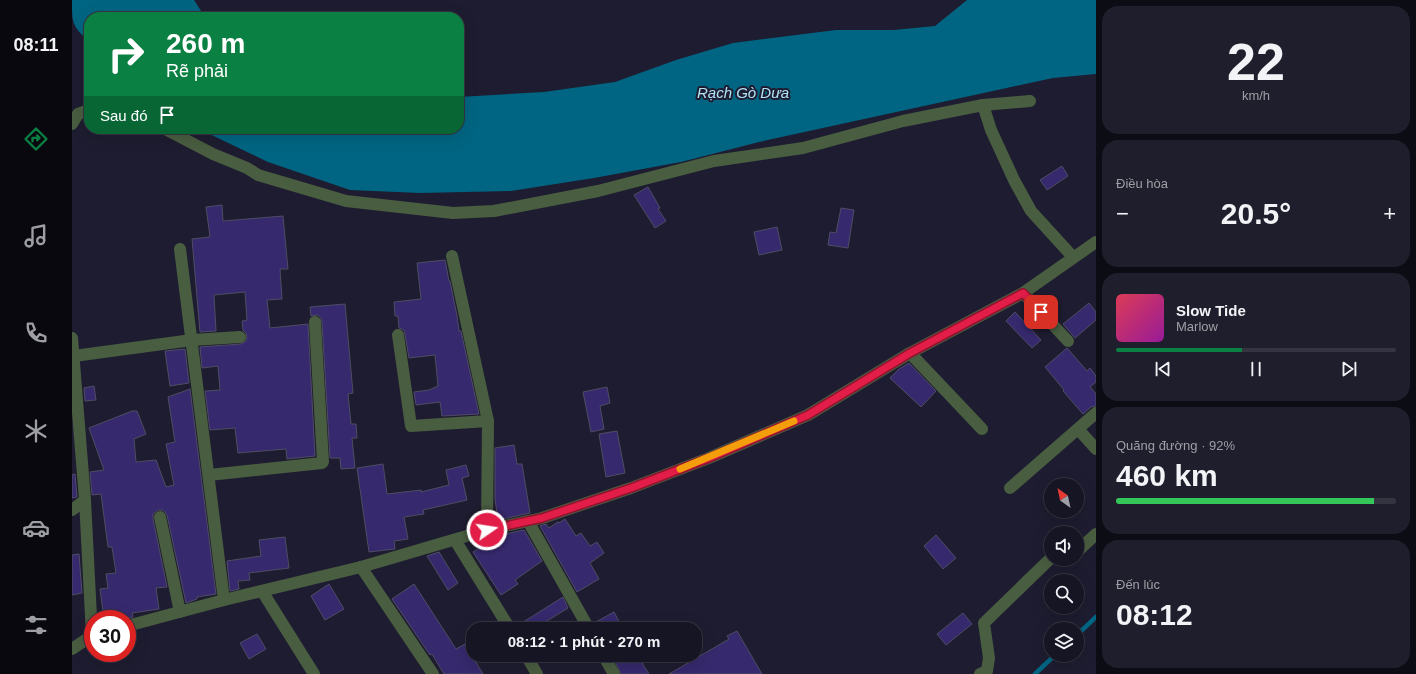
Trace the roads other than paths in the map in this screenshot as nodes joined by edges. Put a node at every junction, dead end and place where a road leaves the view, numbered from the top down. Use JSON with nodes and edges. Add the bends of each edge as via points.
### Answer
{"nodes":[{"id":1,"x":1030,"y":101,"type":"dead end"},
{"id":2,"x":983,"y":105,"type":"junction"},
{"id":3,"x":84,"y":112,"type":"edge"},
{"id":4,"x":72,"y":124,"type":"edge"},
{"id":5,"x":175,"y":134,"type":"edge"},
{"id":6,"x":180,"y":248,"type":"dead end"},
{"id":7,"x":1093,"y":248,"type":"edge"},
{"id":8,"x":452,"y":256,"type":"dead end"},
{"id":9,"x":1073,"y":257,"type":"junction"},
{"id":10,"x":1023,"y":293,"type":"junction"},
{"id":11,"x":315,"y":322,"type":"dead end"},
{"id":12,"x":398,"y":335,"type":"dead end"},
{"id":13,"x":240,"y":337,"type":"dead end"},
{"id":14,"x":72,"y":338,"type":"edge"},
{"id":15,"x":192,"y":340,"type":"junction"},
{"id":16,"x":1068,"y":341,"type":"dead end"},
{"id":17,"x":910,"y":353,"type":"junction"},
{"id":18,"x":74,"y":356,"type":"junction"},
{"id":19,"x":1096,"y":413,"type":"edge"},
{"id":20,"x":488,"y":421,"type":"junction"},
{"id":21,"x":982,"y":429,"type":"dead end"},
{"id":22,"x":1078,"y":429,"type":"junction"},
{"id":23,"x":1096,"y":449,"type":"edge"},
{"id":24,"x":209,"y":475,"type":"junction"},
{"id":25,"x":78,"y":486,"type":"edge"},
{"id":26,"x":1010,"y":488,"type":"dead end"},
{"id":27,"x":85,"y":500,"type":"junction"},
{"id":28,"x":72,"y":510,"type":"edge"},
{"id":29,"x":160,"y":517,"type":"dead end"},
{"id":30,"x":528,"y":521,"type":"junction"},
{"id":31,"x":487,"y":530,"type":"junction"},
{"id":32,"x":1096,"y":534,"type":"edge"},
{"id":33,"x":454,"y":540,"type":"junction"},
{"id":34,"x":1084,"y":545,"type":"edge"},
{"id":35,"x":1044,"y":565,"type":"edge"},
{"id":36,"x":362,"y":567,"type":"junction"},
{"id":37,"x":262,"y":591,"type":"junction"},
{"id":38,"x":224,"y":600,"type":"junction"},
{"id":39,"x":91,"y":610,"type":"edge"},
{"id":40,"x":180,"y":612,"type":"junction"},
{"id":41,"x":506,"y":622,"type":"edge"},
{"id":42,"x":585,"y":622,"type":"edge"},
{"id":43,"x":136,"y":624,"type":"edge"},
{"id":44,"x":84,"y":642,"type":"edge"},
{"id":45,"x":72,"y":650,"type":"edge"},
{"id":46,"x":530,"y":662,"type":"edge"},
{"id":47,"x":607,"y":662,"type":"edge"},
{"id":48,"x":314,"y":674,"type":"edge"},
{"id":49,"x":433,"y":674,"type":"edge"},
{"id":50,"x":537,"y":674,"type":"edge"},
{"id":51,"x":614,"y":674,"type":"edge"},
{"id":52,"x":980,"y":674,"type":"edge"}],
"edges":[{"from":1,"to":2,"type":"street"},
{"from":2,"to":5,"type":"street","via":[[903,121],[803,148],[714,161],[598,191],[494,211],[453,213],[346,201],[258,174]]},
{"from":2,"to":9,"type":"street","via":[[991,130],[1031,211]]},
{"from":3,"to":4,"type":"street","via":[[78,114]]},
{"from":6,"to":15,"type":"street"},
{"from":7,"to":9,"type":"street"},
{"from":8,"to":20,"type":"street"},
{"from":9,"to":10,"type":"street"},
{"from":10,"to":16,"type":"street"},
{"from":10,"to":17,"type":"street"},
{"from":11,"to":24,"type":"street","via":[[322,463]]},
{"from":12,"to":20,"type":"street","via":[[411,426]]},
{"from":13,"to":15,"type":"street"},
{"from":14,"to":18,"type":"street"},
{"from":15,"to":18,"type":"street"},
{"from":15,"to":24,"type":"street"},
{"from":17,"to":21,"type":"street"},
{"from":17,"to":30,"type":"street","via":[[808,415],[709,458],[631,488]]},
{"from":18,"to":25,"type":"street"},
{"from":19,"to":22,"type":"street"},
{"from":20,"to":31,"type":"street"},
{"from":22,"to":23,"type":"street"},
{"from":22,"to":26,"type":"street"},
{"from":24,"to":38,"type":"street"},
{"from":25,"to":27,"type":"street"},
{"from":27,"to":28,"type":"street"},
{"from":27,"to":39,"type":"street"},
{"from":29,"to":40,"type":"street"},
{"from":30,"to":31,"type":"street"},
{"from":30,"to":42,"type":"street"},
{"from":31,"to":33,"type":"street"},
{"from":32,"to":34,"type":"street"},
{"from":33,"to":36,"type":"street"},
{"from":33,"to":41,"type":"street"},
{"from":35,"to":52,"type":"street","via":[[984,623],[990,658],[987,671]]},
{"from":36,"to":37,"type":"street"},
{"from":36,"to":49,"type":"street"},
{"from":37,"to":38,"type":"street"},
{"from":37,"to":48,"type":"street"},
{"from":38,"to":40,"type":"street"},
{"from":40,"to":43,"type":"street"},
{"from":44,"to":45,"type":"street"},
{"from":46,"to":50,"type":"street"},
{"from":47,"to":51,"type":"street"}]}
